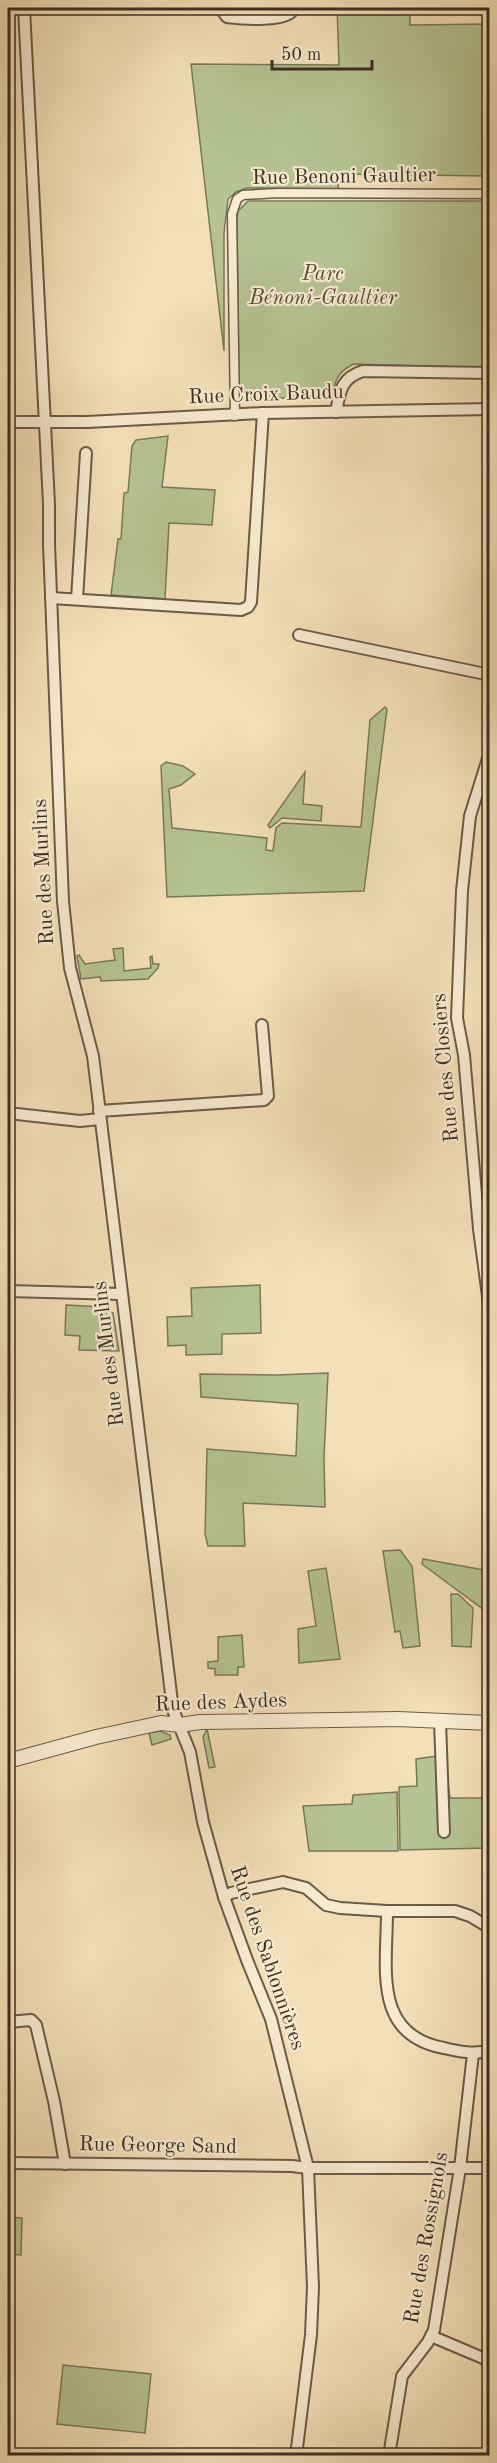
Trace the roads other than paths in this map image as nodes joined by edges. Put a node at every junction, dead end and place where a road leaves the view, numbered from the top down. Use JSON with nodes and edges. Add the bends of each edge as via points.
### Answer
{"nodes":[{"id":1,"x":24,"y":8,"type":"edge"},
{"id":2,"x":220,"y":8,"type":"edge"},
{"id":3,"x":294,"y":8,"type":"edge"},
{"id":4,"x":489,"y":194,"type":"edge"},
{"id":5,"x":489,"y":373,"type":"edge"},
{"id":6,"x":489,"y":409,"type":"edge"},
{"id":7,"x":336,"y":412,"type":"junction"},
{"id":8,"x":263,"y":413,"type":"junction"},
{"id":9,"x":234,"y":416,"type":"junction"},
{"id":10,"x":8,"y":422,"type":"edge"},
{"id":11,"x":44,"y":422,"type":"junction"},
{"id":12,"x":86,"y":453,"type":"dead end"},
{"id":13,"x":51,"y":598,"type":"junction"},
{"id":14,"x":77,"y":599,"type":"junction"},
{"id":15,"x":299,"y":635,"type":"dead end"},
{"id":16,"x":489,"y":675,"type":"edge"},
{"id":17,"x":489,"y":752,"type":"edge"},
{"id":18,"x":262,"y":1025,"type":"dead end"},
{"id":19,"x":8,"y":1113,"type":"edge"},
{"id":20,"x":99,"y":1115,"type":"junction"},
{"id":21,"x":8,"y":1291,"type":"edge"},
{"id":22,"x":121,"y":1294,"type":"junction"},
{"id":23,"x":489,"y":1311,"type":"edge"},
{"id":24,"x":440,"y":1721,"type":"junction"},
{"id":25,"x":489,"y":1723,"type":"edge"},
{"id":26,"x":180,"y":1725,"type":"junction"},
{"id":27,"x":8,"y":1761,"type":"edge"},
{"id":28,"x":444,"y":1832,"type":"dead end"},
{"id":29,"x":224,"y":1897,"type":"junction"},
{"id":30,"x":387,"y":1911,"type":"junction"},
{"id":31,"x":489,"y":1928,"type":"edge"},
{"id":32,"x":8,"y":2022,"type":"edge"},
{"id":33,"x":489,"y":2051,"type":"edge"},
{"id":34,"x":472,"y":2054,"type":"junction"},
{"id":35,"x":8,"y":2163,"type":"edge"},
{"id":36,"x":65,"y":2164,"type":"junction"},
{"id":37,"x":308,"y":2168,"type":"junction"},
{"id":38,"x":460,"y":2168,"type":"junction"},
{"id":39,"x":489,"y":2168,"type":"edge"},
{"id":40,"x":431,"y":2336,"type":"junction"},
{"id":41,"x":489,"y":2361,"type":"edge"},
{"id":42,"x":296,"y":2456,"type":"edge"},
{"id":43,"x":389,"y":2456,"type":"edge"}],
"edges":[{"from":1,"to":11,"type":"street","name":"Rue des Murlins"},
{"from":2,"to":3,"type":"street","via":[[227,17],[277,18],[288,16]]},
{"from":4,"to":9,"type":"street","name":"Rue Benoni Gaultier","via":[[278,193],[243,195],[237,199],[232,214]]},
{"from":5,"to":7,"type":"street","via":[[363,371],[345,382]]},
{"from":6,"to":7,"type":"street","name":"Rue Croix Baudu"},
{"from":7,"to":8,"type":"street","name":"Rue Croix Baudu"},
{"from":8,"to":9,"type":"street","name":"Rue Croix Baudu"},
{"from":8,"to":14,"type":"street","via":[[248,607],[241,610]]},
{"from":9,"to":11,"type":"street","name":"Rue Croix Baudu"},
{"from":10,"to":11,"type":"street","name":"Rue Croix Baudu"},
{"from":11,"to":13,"type":"street","name":"Rue des Murlins"},
{"from":12,"to":14,"type":"street"},
{"from":13,"to":14,"type":"street"},
{"from":13,"to":20,"type":"street","name":"Rue des Murlins","via":[[67,951],[93,1056]]},
{"from":15,"to":16,"type":"street"},
{"from":17,"to":23,"type":"street","name":"Rue des Closiers","via":[[470,816],[462,891],[457,1018]]},
{"from":18,"to":20,"type":"street","via":[[268,1096],[264,1100]]},
{"from":19,"to":20,"type":"street","via":[[80,1121]]},
{"from":20,"to":22,"type":"street","name":"Rue des Murlins"},
{"from":21,"to":22,"type":"street"},
{"from":22,"to":26,"type":"street","name":"Rue des Murlins","via":[[172,1708]]},
{"from":24,"to":25,"type":"street","name":"Rue des Aydes"},
{"from":24,"to":26,"type":"street","name":"Rue des Aydes"},
{"from":24,"to":28,"type":"street"},
{"from":26,"to":27,"type":"street","name":"Rue des Aydes","via":[[161,1723]]},
{"from":26,"to":29,"type":"street","name":"Rue des Sablonnières"},
{"from":29,"to":30,"type":"street","via":[[283,1882],[306,1888],[326,1905]]},
{"from":29,"to":37,"type":"street","name":"Rue des Sablonnières","via":[[272,2019]]},
{"from":30,"to":31,"type":"street","via":[[455,1911]]},
{"from":30,"to":34,"type":"street","via":[[387,1999],[401,2027],[423,2044]]},
{"from":32,"to":36,"type":"street","via":[[31,2020],[36,2025]]},
{"from":33,"to":34,"type":"street"},
{"from":34,"to":38,"type":"street","name":"Rue des Rossignols"},
{"from":35,"to":36,"type":"street","name":"Rue George Sand"},
{"from":36,"to":37,"type":"street","name":"Rue George Sand"},
{"from":37,"to":38,"type":"street","name":"Rue George Sand"},
{"from":37,"to":42,"type":"street","name":"Rue des Sablonnières","via":[[311,2335]]},
{"from":38,"to":39,"type":"street","name":"Rue George Sand"},
{"from":38,"to":40,"type":"street","name":"Rue des Rossignols"},
{"from":40,"to":41,"type":"street"},
{"from":40,"to":43,"type":"street","name":"Rue des Rossignols","via":[[402,2376]]}]}
